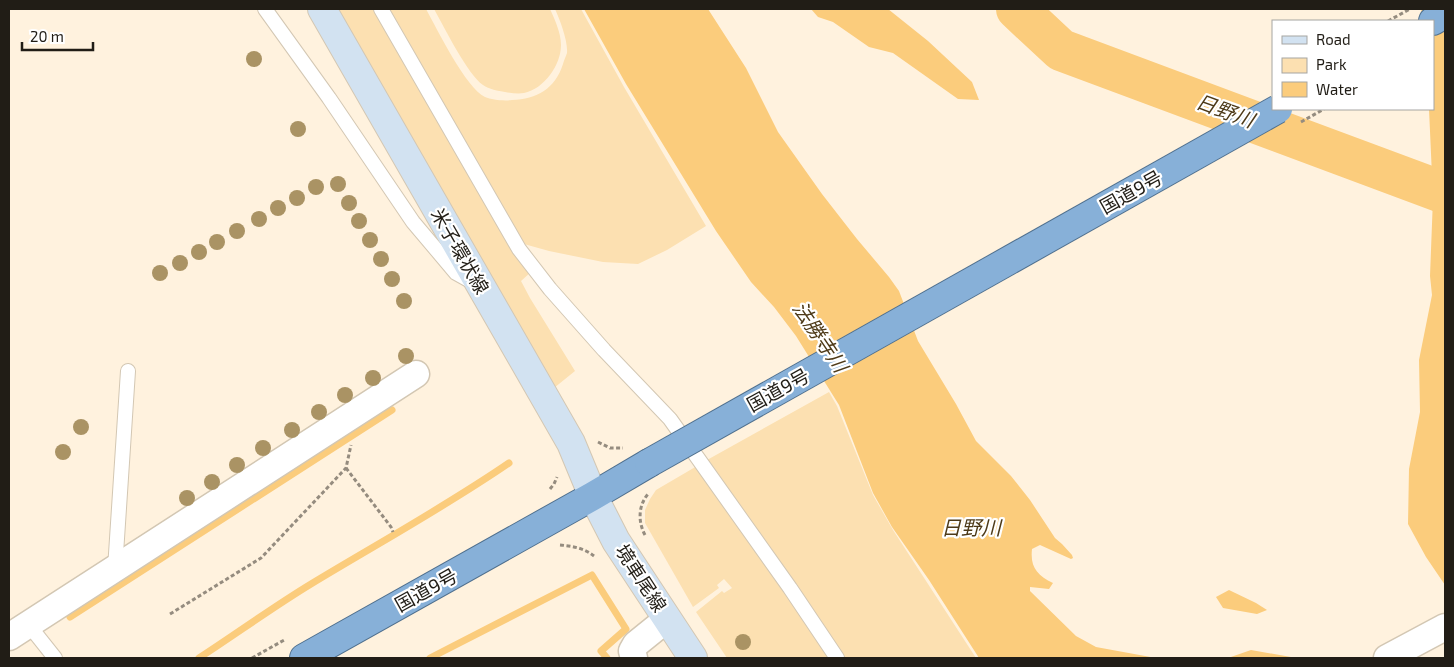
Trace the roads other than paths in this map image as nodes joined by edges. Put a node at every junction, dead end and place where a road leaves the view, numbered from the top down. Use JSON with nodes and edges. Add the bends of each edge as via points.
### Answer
{"nodes":[{"id":1,"x":265,"y":9,"type":"edge"},
{"id":2,"x":322,"y":9,"type":"edge"},
{"id":3,"x":381,"y":9,"type":"edge"},
{"id":4,"x":1445,"y":14,"type":"edge"},
{"id":5,"x":1434,"y":21,"type":"edge"},
{"id":6,"x":1276,"y":110,"type":"edge"},
{"id":7,"x":480,"y":286,"type":"junction"},
{"id":8,"x":128,"y":371,"type":"dead end"},
{"id":9,"x":416,"y":374,"type":"dead end"},
{"id":10,"x":594,"y":496,"type":"junction"},
{"id":11,"x":115,"y":569,"type":"junction"},
{"id":12,"x":667,"y":619,"type":"junction"},
{"id":13,"x":1445,"y":627,"type":"edge"},
{"id":14,"x":19,"y":631,"type":"edge"},
{"id":15,"x":298,"y":647,"type":"edge"},
{"id":16,"x":55,"y":658,"type":"edge"},
{"id":17,"x":634,"y":658,"type":"edge"},
{"id":18,"x":693,"y":658,"type":"edge"},
{"id":19,"x":837,"y":658,"type":"edge"},
{"id":20,"x":1387,"y":658,"type":"edge"}],
"edges":[{"from":1,"to":7,"type":"lane","via":[[413,222],[456,273]]},
{"from":2,"to":7,"type":"main road","name":"米子環状線"},
{"from":3,"to":19,"type":"lane","via":[[519,250],[604,350],[670,419]]},
{"from":4,"to":5,"type":"highway"},
{"from":6,"to":10,"type":"highway","name":"国道9号","bridge":true,"via":[[651,476]]},
{"from":7,"to":10,"type":"main road","name":"米子環状線","via":[[571,443]]},
{"from":8,"to":11,"type":"lane"},
{"from":9,"to":11,"type":"street"},
{"from":10,"to":12,"type":"main road","name":"境車尾線","via":[[616,541]]},
{"from":10,"to":15,"type":"highway","name":"国道9号"},
{"from":11,"to":14,"type":"street"},
{"from":12,"to":17,"type":"street","via":[[636,644],[632,651]]},
{"from":12,"to":18,"type":"main road","name":"境車尾線"},
{"from":13,"to":20,"type":"street"},
{"from":14,"to":16,"type":"lane"}]}
